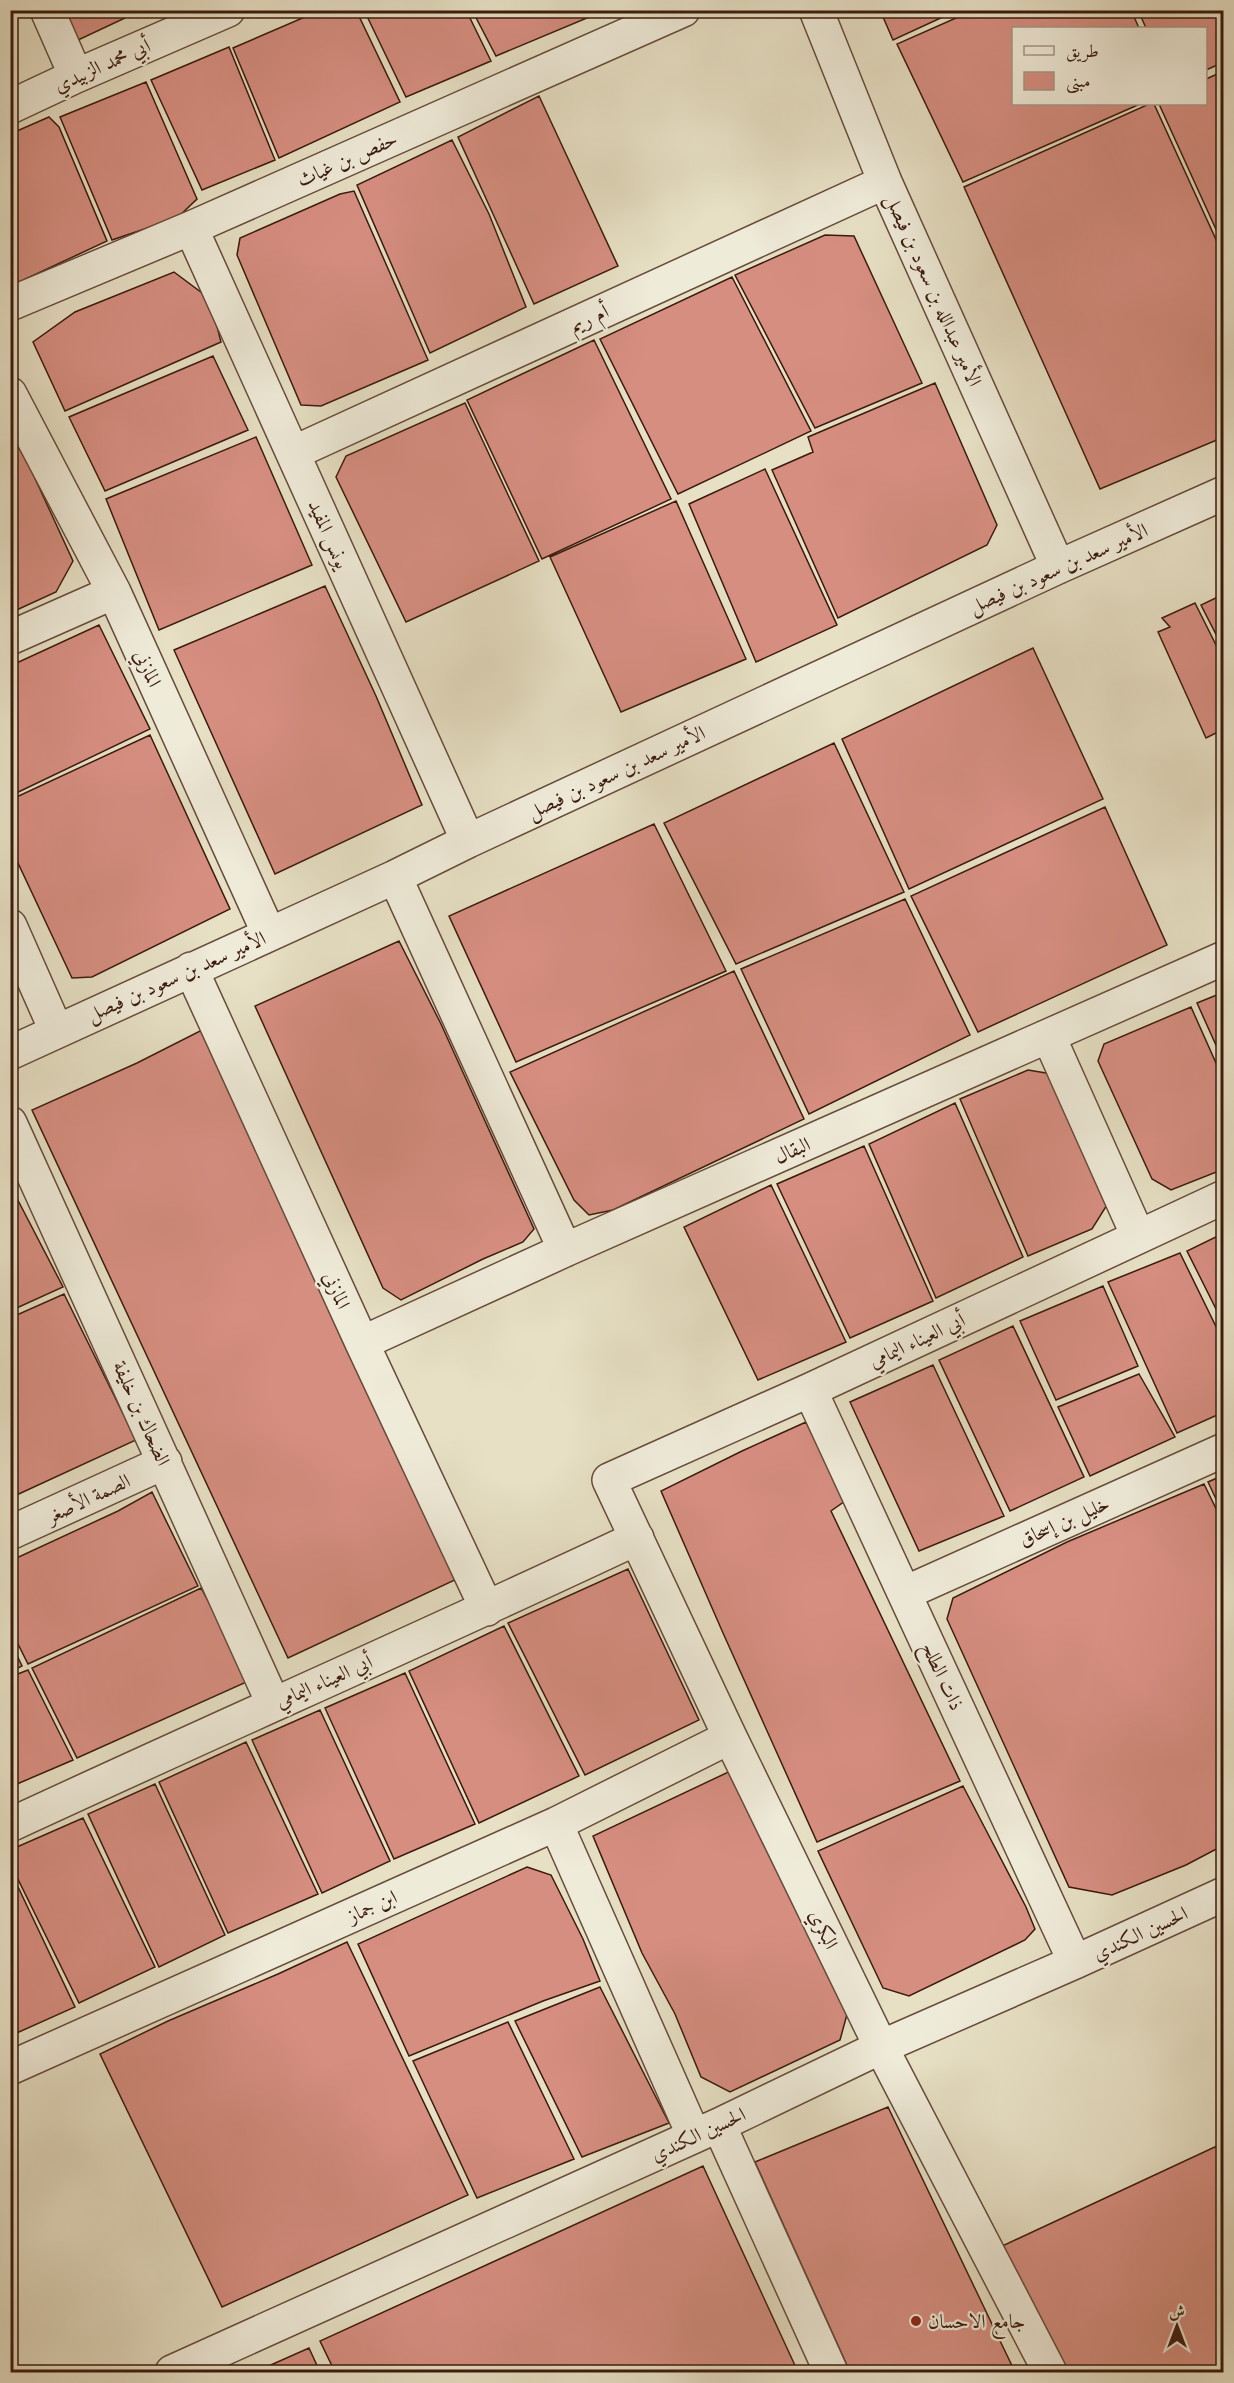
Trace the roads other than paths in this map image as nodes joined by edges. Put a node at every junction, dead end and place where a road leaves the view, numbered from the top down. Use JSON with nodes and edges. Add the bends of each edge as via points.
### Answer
{"nodes":[{"id":1,"x":47,"y":10,"type":"edge"},
{"id":2,"x":228,"y":10,"type":"edge"},
{"id":3,"x":683,"y":10,"type":"edge"},
{"id":4,"x":816,"y":10,"type":"edge"},
{"id":5,"x":76,"y":76,"type":"junction"},
{"id":6,"x":10,"y":107,"type":"edge"},
{"id":7,"x":885,"y":182,"type":"junction"},
{"id":8,"x":191,"y":228,"type":"junction"},
{"id":9,"x":10,"y":304,"type":"edge"},
{"id":10,"x":14,"y":401,"type":"edge"},
{"id":11,"x":293,"y":453,"type":"junction"},
{"id":12,"x":1224,"y":493,"type":"edge"},
{"id":13,"x":1058,"y":567,"type":"junction"},
{"id":14,"x":114,"y":592,"type":"junction"},
{"id":15,"x":10,"y":638,"type":"edge"},
{"id":16,"x":468,"y":841,"type":"junction"},
{"id":17,"x":396,"y":877,"type":"junction"},
{"id":18,"x":10,"y":926,"type":"edge"},
{"id":19,"x":269,"y":934,"type":"junction"},
{"id":20,"x":1224,"y":958,"type":"edge"},
{"id":21,"x":192,"y":969,"type":"junction"},
{"id":22,"x":56,"y":1030,"type":"junction"},
{"id":23,"x":1049,"y":1037,"type":"junction"},
{"id":24,"x":10,"y":1053,"type":"edge"},
{"id":25,"x":10,"y":1123,"type":"edge"},
{"id":26,"x":1224,"y":1197,"type":"edge"},
{"id":27,"x":1138,"y":1236,"type":"junction"},
{"id":28,"x":565,"y":1250,"type":"junction"},
{"id":29,"x":362,"y":1343,"type":"junction"},
{"id":30,"x":810,"y":1390,"type":"junction"},
{"id":31,"x":1224,"y":1450,"type":"edge"},
{"id":32,"x":165,"y":1462,"type":"junction"},
{"id":33,"x":609,"y":1480,"type":"joint"},
{"id":34,"x":10,"y":1533,"type":"edge"},
{"id":35,"x":637,"y":1538,"type":"junction"},
{"id":36,"x":905,"y":1593,"type":"junction"},
{"id":37,"x":487,"y":1609,"type":"junction"},
{"id":38,"x":273,"y":1703,"type":"junction"},
{"id":39,"x":730,"y":1737,"type":"junction"},
{"id":40,"x":556,"y":1824,"type":"junction"},
{"id":41,"x":10,"y":1825,"type":"edge"},
{"id":42,"x":1224,"y":1894,"type":"edge"},
{"id":43,"x":1075,"y":1962,"type":"junction"},
{"id":44,"x":881,"y":2047,"type":"junction"},
{"id":45,"x":10,"y":2068,"type":"edge"},
{"id":46,"x":706,"y":2131,"type":"junction"},
{"id":47,"x":172,"y":2373,"type":"edge"},
{"id":48,"x":831,"y":2373,"type":"edge"},
{"id":49,"x":1050,"y":2373,"type":"edge"}],
"edges":[{"from":1,"to":5,"type":"street"},
{"from":2,"to":5,"type":"street","name":"أبي محمد الزبيدي"},
{"from":3,"to":8,"type":"street","name":"حفص بن غياث"},
{"from":4,"to":7,"type":"street","name":"الأمير عبدالله بن سعود بن فيصل"},
{"from":5,"to":6,"type":"street","name":"أبي محمد الزبيدي"},
{"from":7,"to":11,"type":"street","name":"أم ريم"},
{"from":7,"to":13,"type":"street","name":"الأمير عبدالله بن سعود بن فيصل"},
{"from":8,"to":9,"type":"street","name":"حفص بن غياث"},
{"from":8,"to":11,"type":"street","name":"يونس المفيد"},
{"from":10,"to":14,"type":"street","name":"المازني"},
{"from":11,"to":16,"type":"street","name":"يونس المفيد"},
{"from":12,"to":13,"type":"street","name":"الأمير سعد بن سعود بن فيصل"},
{"from":13,"to":16,"type":"street","name":"الأمير سعد بن سعود بن فيصل"},
{"from":14,"to":15,"type":"street"},
{"from":14,"to":19,"type":"street","name":"المازني"},
{"from":16,"to":17,"type":"street","name":"الأمير سعد بن سعود بن فيصل"},
{"from":17,"to":19,"type":"street","name":"الأمير سعد بن سعود بن فيصل"},
{"from":17,"to":28,"type":"street"},
{"from":18,"to":22,"type":"street"},
{"from":19,"to":21,"type":"street","name":"الأمير سعد بن سعود بن فيصل"},
{"from":20,"to":23,"type":"street","name":"البقال"},
{"from":21,"to":22,"type":"street","name":"الأمير سعد بن سعود بن فيصل"},
{"from":21,"to":29,"type":"street","name":"المازني"},
{"from":22,"to":24,"type":"street","name":"الأمير سعد بن سعود بن فيصل"},
{"from":23,"to":27,"type":"street"},
{"from":23,"to":28,"type":"street","name":"البقال"},
{"from":25,"to":32,"type":"street","name":"الضحاك بن خليفة"},
{"from":26,"to":27,"type":"street","name":"أبي العيناء اليمامي"},
{"from":27,"to":30,"type":"street","name":"أبي العيناء اليمامي"},
{"from":28,"to":29,"type":"street","name":"البقال"},
{"from":29,"to":37,"type":"street","name":"المازني"},
{"from":30,"to":33,"type":"street","name":"أبي العيناء اليمامي"},
{"from":30,"to":36,"type":"street","name":"ذات الطلح"},
{"from":31,"to":36,"type":"street","name":"خليل بن إسحاق"},
{"from":32,"to":34,"type":"street","name":"الصمة الأصغر"},
{"from":32,"to":38,"type":"street","name":"الضحاك بن خليفة"},
{"from":33,"to":35,"type":"street","name":"البكري"},
{"from":35,"to":37,"type":"street","name":"أبي العيناء اليمامي"},
{"from":35,"to":39,"type":"street","name":"البكري"},
{"from":36,"to":43,"type":"street","name":"ذات الطلح"},
{"from":37,"to":38,"type":"street","name":"أبي العيناء اليمامي"},
{"from":38,"to":41,"type":"street","name":"أبي العيناء اليمامي"},
{"from":39,"to":40,"type":"street","name":"ابن جماز"},
{"from":39,"to":44,"type":"street","name":"البكري"},
{"from":40,"to":45,"type":"street","name":"ابن جماز"},
{"from":40,"to":46,"type":"street"},
{"from":42,"to":43,"type":"street","name":"الحسين الكندي"},
{"from":43,"to":44,"type":"street","name":"الحسين الكندي"},
{"from":44,"to":46,"type":"street","name":"الحسين الكندي"},
{"from":44,"to":49,"type":"street","name":"البكري"},
{"from":46,"to":47,"type":"street","name":"الحسين الكندي"},
{"from":46,"to":48,"type":"street"}]}
